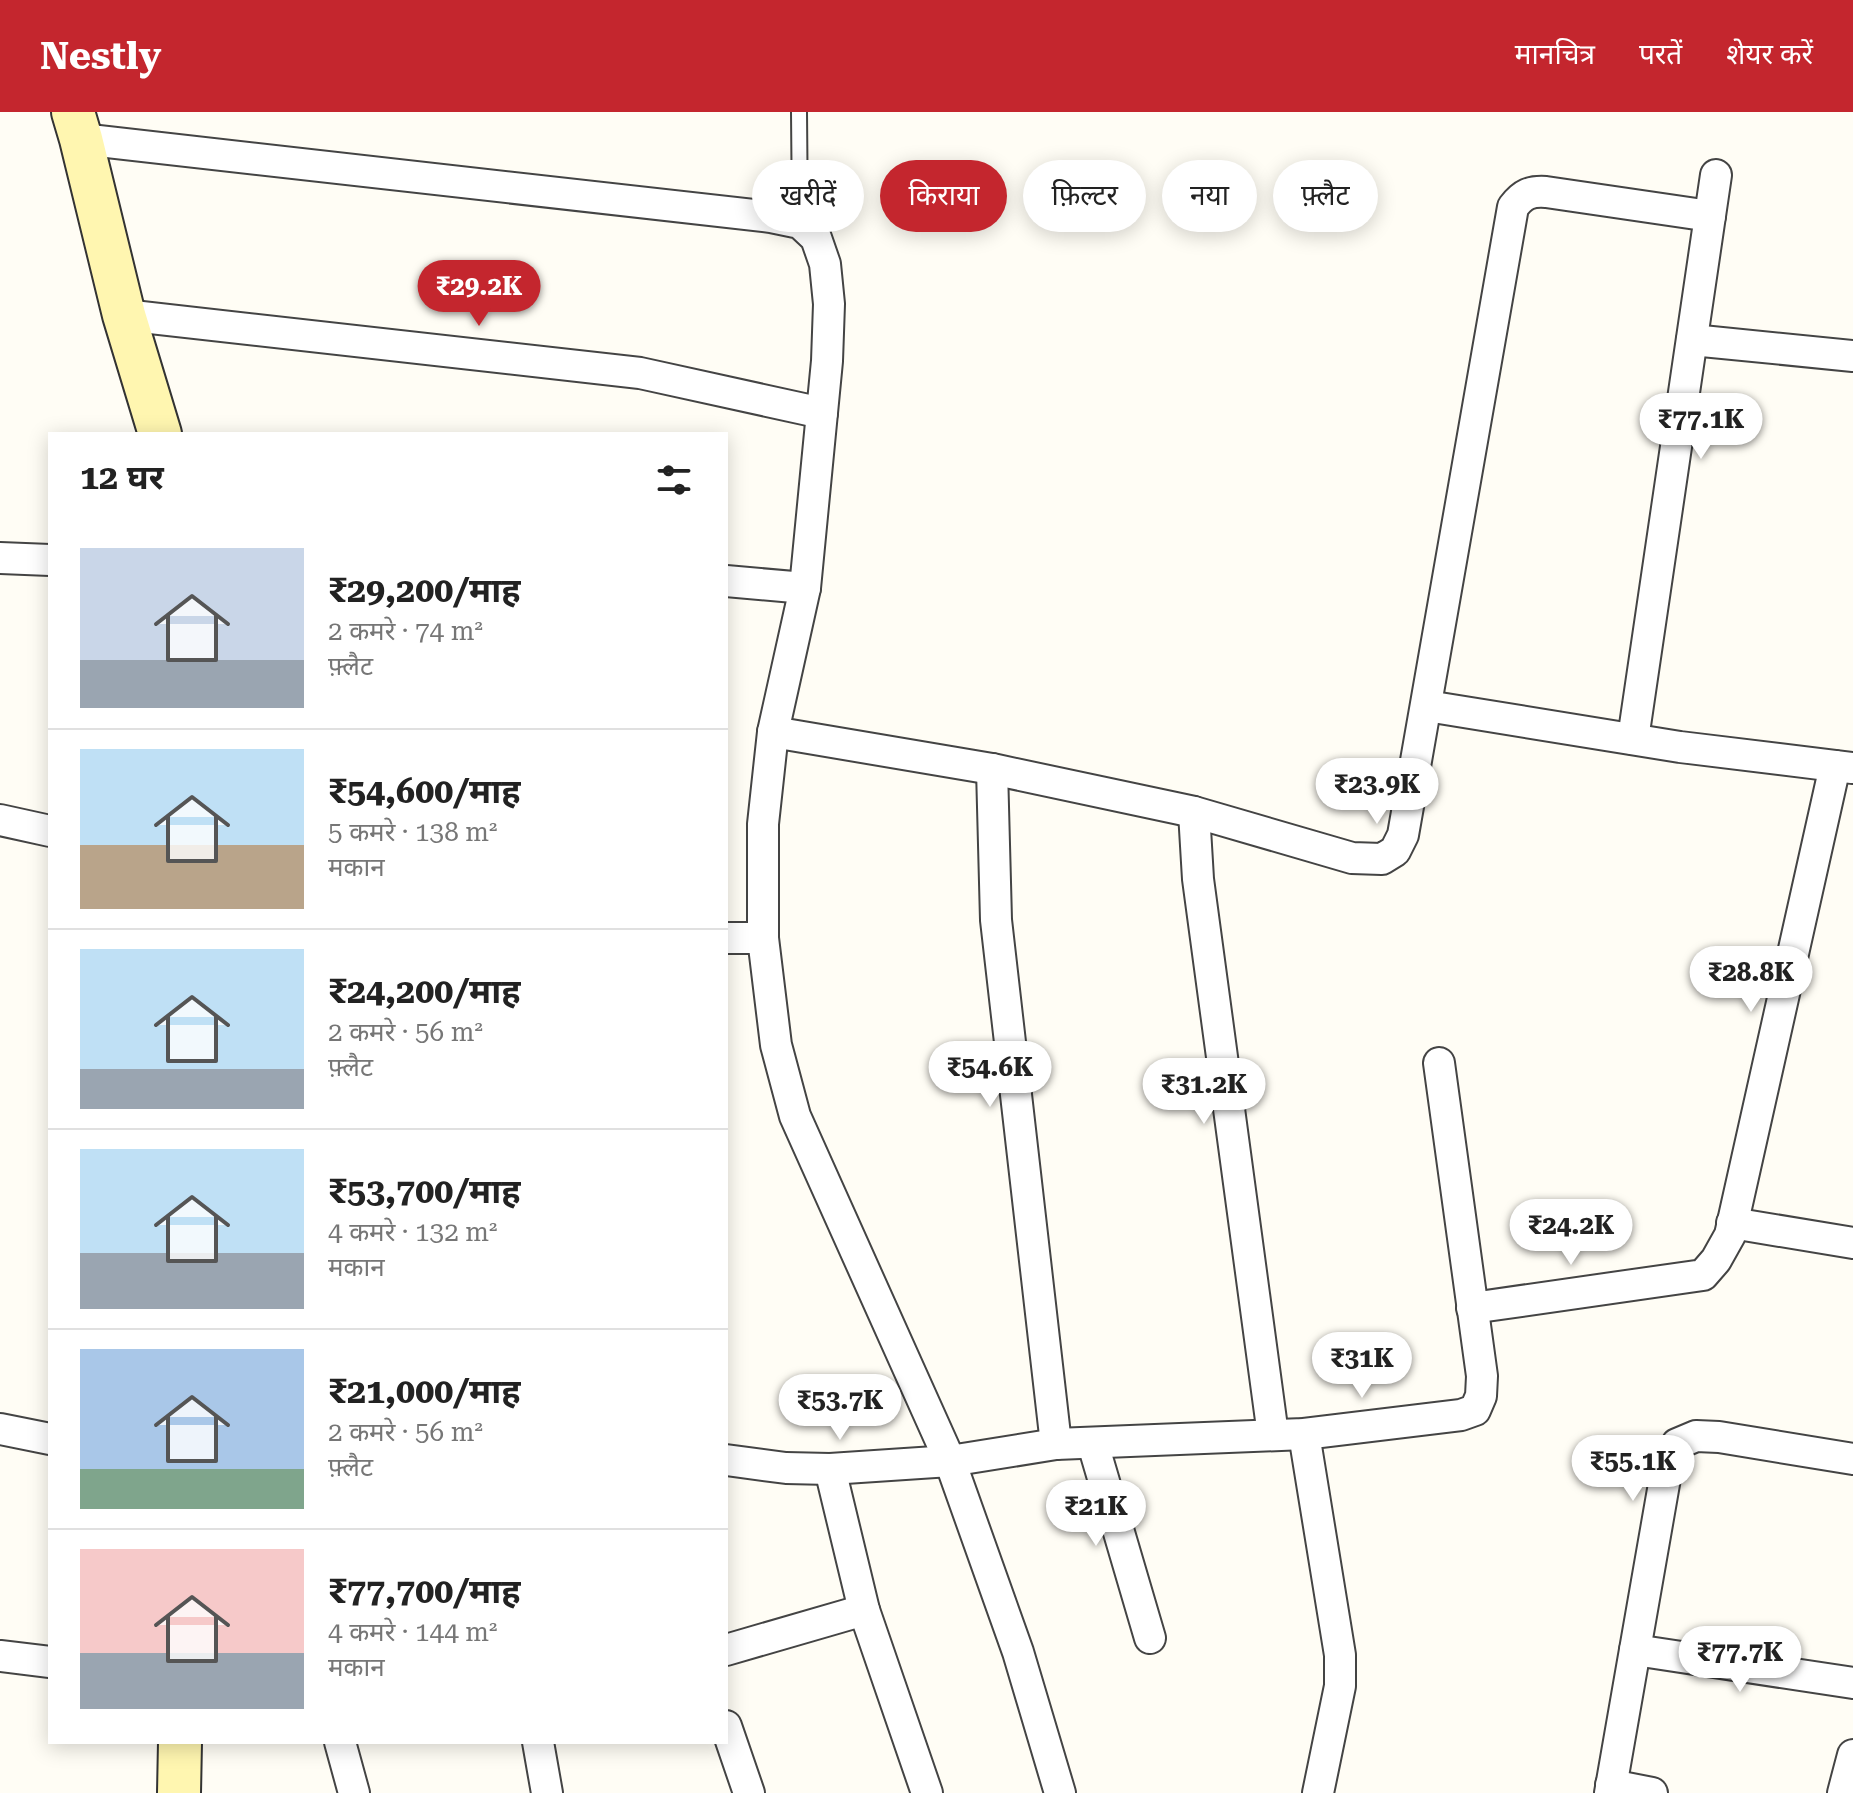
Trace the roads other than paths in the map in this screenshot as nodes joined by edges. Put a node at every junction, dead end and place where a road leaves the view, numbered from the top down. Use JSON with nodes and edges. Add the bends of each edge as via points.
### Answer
{"nodes":[{"id":1,"x":799,"y":112,"type":"edge"},
{"id":2,"x":77,"y":125,"type":"edge"},
{"id":3,"x":799,"y":160,"type":"edge"},
{"id":4,"x":1716,"y":175,"type":"dead end"},
{"id":5,"x":752,"y":214,"type":"edge"},
{"id":6,"x":1710,"y":216,"type":"junction"},
{"id":7,"x":810,"y":232,"type":"edge"},
{"id":8,"x":124,"y":315,"type":"junction"},
{"id":9,"x":1692,"y":340,"type":"junction"},
{"id":10,"x":1853,"y":356,"type":"edge"},
{"id":11,"x":822,"y":413,"type":"junction"},
{"id":12,"x":159,"y":432,"type":"edge"},
{"id":13,"x":0,"y":558,"type":"edge"},
{"id":14,"x":48,"y":560,"type":"edge"},
{"id":15,"x":728,"y":581,"type":"edge"},
{"id":16,"x":805,"y":588,"type":"junction"},
{"id":17,"x":1427,"y":706,"type":"junction"},
{"id":18,"x":773,"y":732,"type":"junction"},
{"id":19,"x":1633,"y":739,"type":"junction"},
{"id":20,"x":1844,"y":767,"type":"edge"},
{"id":21,"x":992,"y":769,"type":"junction"},
{"id":22,"x":1194,"y":812,"type":"junction"},
{"id":23,"x":0,"y":820,"type":"edge"},
{"id":24,"x":48,"y":831,"type":"edge"},
{"id":25,"x":728,"y":938,"type":"edge"},
{"id":26,"x":763,"y":938,"type":"junction"},
{"id":27,"x":1439,"y":1063,"type":"dead end"},
{"id":28,"x":1732,"y":1223,"type":"junction"},
{"id":29,"x":1853,"y":1243,"type":"edge"},
{"id":30,"x":1472,"y":1308,"type":"junction"},
{"id":31,"x":0,"y":1429,"type":"edge"},
{"id":32,"x":1304,"y":1434,"type":"junction"},
{"id":33,"x":1273,"y":1435,"type":"junction"},
{"id":34,"x":48,"y":1439,"type":"edge"},
{"id":35,"x":1056,"y":1444,"type":"junction"},
{"id":36,"x":1093,"y":1444,"type":"junction"},
{"id":37,"x":1853,"y":1459,"type":"edge"},
{"id":38,"x":728,"y":1460,"type":"edge"},
{"id":39,"x":950,"y":1461,"type":"junction"},
{"id":40,"x":830,"y":1469,"type":"junction"},
{"id":41,"x":864,"y":1610,"type":"junction"},
{"id":42,"x":1150,"y":1638,"type":"dead end"},
{"id":43,"x":728,"y":1649,"type":"edge"},
{"id":44,"x":1635,"y":1650,"type":"junction"},
{"id":45,"x":0,"y":1656,"type":"edge"},
{"id":46,"x":48,"y":1662,"type":"edge"},
{"id":47,"x":1853,"y":1683,"type":"edge"},
{"id":48,"x":728,"y":1732,"type":"edge"},
{"id":49,"x":180,"y":1744,"type":"edge"},
{"id":50,"x":341,"y":1744,"type":"edge"},
{"id":51,"x":538,"y":1744,"type":"edge"},
{"id":52,"x":1853,"y":1755,"type":"edge"},
{"id":53,"x":1611,"y":1789,"type":"edge"},
{"id":54,"x":179,"y":1793,"type":"edge"},
{"id":55,"x":354,"y":1793,"type":"edge"},
{"id":56,"x":547,"y":1793,"type":"edge"},
{"id":57,"x":749,"y":1793,"type":"edge"},
{"id":58,"x":927,"y":1793,"type":"edge"},
{"id":59,"x":1060,"y":1793,"type":"edge"},
{"id":60,"x":1318,"y":1793,"type":"edge"},
{"id":61,"x":1652,"y":1793,"type":"edge"},
{"id":62,"x":1843,"y":1793,"type":"edge"}],
"edges":[{"from":1,"to":3,"type":"lane"},
{"from":2,"to":5,"type":"street"},
{"from":2,"to":8,"type":"street"},
{"from":4,"to":6,"type":"street"},
{"from":6,"to":9,"type":"street"},
{"from":6,"to":17,"type":"street","via":[[1532,191],[1513,207]]},
{"from":7,"to":11,"type":"street","via":[[825,264],[829,304]]},
{"from":8,"to":11,"type":"street","via":[[640,373]]},
{"from":8,"to":12,"type":"street"},
{"from":9,"to":10,"type":"street"},
{"from":9,"to":19,"type":"street"},
{"from":11,"to":16,"type":"street"},
{"from":13,"to":14,"type":"street"},
{"from":15,"to":16,"type":"street"},
{"from":16,"to":18,"type":"street"},
{"from":17,"to":19,"type":"street"},
{"from":17,"to":22,"type":"street","via":[[1403,835],[1395,851],[1382,859],[1352,858]]},
{"from":18,"to":21,"type":"street"},
{"from":18,"to":26,"type":"street","via":[[763,824]]},
{"from":19,"to":20,"type":"street"},
{"from":20,"to":28,"type":"street"},
{"from":21,"to":22,"type":"street"},
{"from":21,"to":35,"type":"street","via":[[996,920]]},
{"from":22,"to":33,"type":"street","via":[[1198,879]]},
{"from":23,"to":24,"type":"street"},
{"from":25,"to":26,"type":"street"},
{"from":26,"to":39,"type":"street","via":[[776,1045],[795,1116]]},
{"from":27,"to":30,"type":"street"},
{"from":28,"to":29,"type":"street"},
{"from":28,"to":30,"type":"street","via":[[1730,1235],[1703,1275]]},
{"from":30,"to":32,"type":"street","via":[[1482,1376],[1475,1410]]},
{"from":31,"to":34,"type":"street"},
{"from":32,"to":33,"type":"street"},
{"from":32,"to":60,"type":"street","via":[[1340,1655],[1340,1686]]},
{"from":33,"to":36,"type":"street"},
{"from":35,"to":36,"type":"street"},
{"from":35,"to":39,"type":"street"},
{"from":36,"to":42,"type":"street"},
{"from":37,"to":44,"type":"street","via":[[1719,1437],[1696,1436],[1677,1444],[1668,1461]]},
{"from":38,"to":40,"type":"street"},
{"from":39,"to":40,"type":"street"},
{"from":39,"to":59,"type":"street","via":[[1018,1652]]},
{"from":40,"to":41,"type":"street"},
{"from":41,"to":43,"type":"street"},
{"from":41,"to":58,"type":"street"},
{"from":44,"to":47,"type":"street"},
{"from":44,"to":53,"type":"street"},
{"from":45,"to":46,"type":"street"},
{"from":48,"to":57,"type":"street"},
{"from":49,"to":54,"type":"street"},
{"from":50,"to":55,"type":"street"},
{"from":51,"to":56,"type":"street"},
{"from":52,"to":62,"type":"street"},
{"from":53,"to":61,"type":"street"}]}
